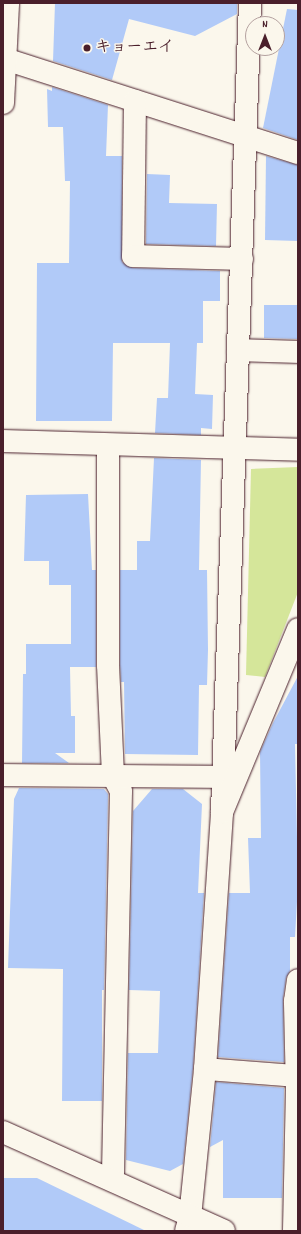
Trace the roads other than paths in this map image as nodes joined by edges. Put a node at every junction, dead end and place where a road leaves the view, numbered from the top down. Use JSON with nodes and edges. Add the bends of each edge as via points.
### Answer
{"nodes":[{"id":1,"x":8,"y":3,"type":"edge"},
{"id":2,"x":250,"y":3,"type":"edge"},
{"id":3,"x":6,"y":59,"type":"junction"},
{"id":4,"x":136,"y":101,"type":"junction"},
{"id":5,"x":3,"y":103,"type":"edge"},
{"id":6,"x":247,"y":136,"type":"junction"},
{"id":7,"x":298,"y":153,"type":"edge"},
{"id":8,"x":242,"y":259,"type":"junction"},
{"id":9,"x":238,"y":350,"type":"junction"},
{"id":10,"x":298,"y":352,"type":"edge"},
{"id":11,"x":3,"y":441,"type":"edge"},
{"id":12,"x":108,"y":446,"type":"junction"},
{"id":13,"x":235,"y":449,"type":"junction"},
{"id":14,"x":298,"y":450,"type":"edge"},
{"id":15,"x":298,"y":629,"type":"edge"},
{"id":16,"x":3,"y":775,"type":"edge"},
{"id":17,"x":113,"y":776,"type":"junction"},
{"id":18,"x":223,"y":777,"type":"junction"},
{"id":19,"x":222,"y":812,"type":"junction"},
{"id":20,"x":298,"y":980,"type":"edge"},
{"id":21,"x":206,"y":1069,"type":"junction"},
{"id":22,"x":297,"y":1076,"type":"junction"},
{"id":23,"x":3,"y":1132,"type":"edge"},
{"id":24,"x":113,"y":1180,"type":"junction"},
{"id":25,"x":188,"y":1224,"type":"edge"},
{"id":26,"x":224,"y":1231,"type":"edge"},
{"id":27,"x":294,"y":1231,"type":"edge"}],
"edges":[{"from":1,"to":3,"type":"street"},
{"from":2,"to":6,"type":"street"},
{"from":3,"to":4,"type":"street"},
{"from":3,"to":5,"type":"street"},
{"from":4,"to":6,"type":"street"},
{"from":4,"to":8,"type":"street","via":[[133,256]]},
{"from":6,"to":7,"type":"street"},
{"from":6,"to":8,"type":"street"},
{"from":8,"to":9,"type":"street"},
{"from":9,"to":10,"type":"street"},
{"from":9,"to":13,"type":"street"},
{"from":11,"to":12,"type":"street"},
{"from":12,"to":13,"type":"street"},
{"from":12,"to":17,"type":"street","via":[[108,665]]},
{"from":13,"to":14,"type":"street"},
{"from":13,"to":18,"type":"street"},
{"from":15,"to":19,"type":"street"},
{"from":16,"to":17,"type":"street"},
{"from":17,"to":18,"type":"street"},
{"from":17,"to":24,"type":"street","via":[[121,791]]},
{"from":18,"to":19,"type":"street"},
{"from":19,"to":21,"type":"street"},
{"from":20,"to":22,"type":"street","via":[[295,1001]]},
{"from":21,"to":22,"type":"street"},
{"from":21,"to":25,"type":"street"},
{"from":22,"to":27,"type":"street"},
{"from":23,"to":24,"type":"street"},
{"from":24,"to":25,"type":"street"},
{"from":25,"to":26,"type":"street"}]}
